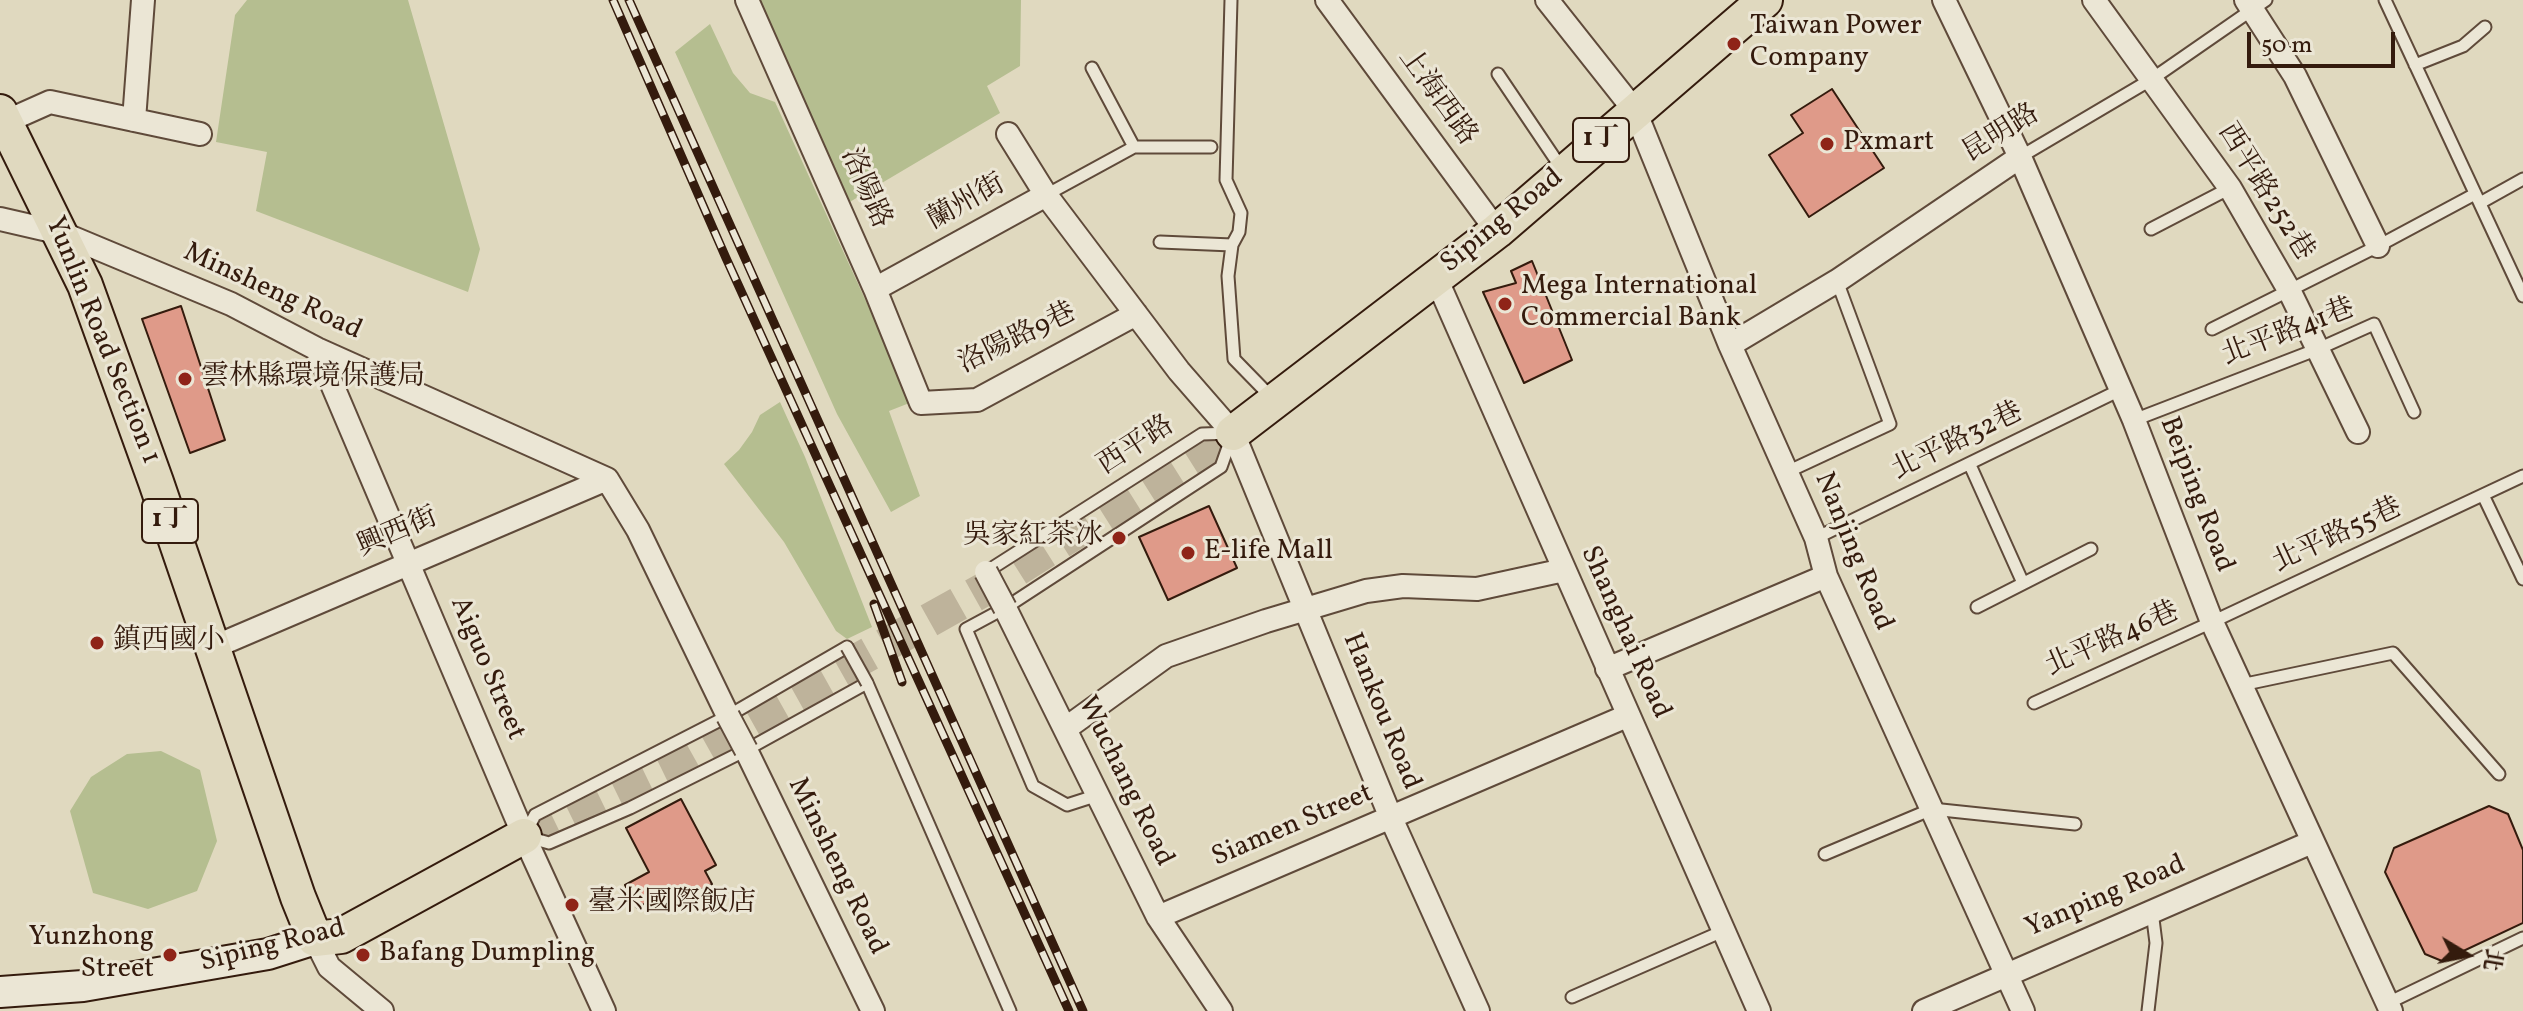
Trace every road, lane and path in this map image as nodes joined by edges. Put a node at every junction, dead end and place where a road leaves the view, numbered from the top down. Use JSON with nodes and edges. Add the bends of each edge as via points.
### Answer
{"nodes":[{"id":1,"x":143,"y":0,"type":"edge"},
{"id":2,"x":747,"y":0,"type":"edge"},
{"id":3,"x":1231,"y":0,"type":"edge"},
{"id":4,"x":1327,"y":0,"type":"edge"},
{"id":5,"x":1547,"y":0,"type":"edge"},
{"id":6,"x":1944,"y":0,"type":"edge"},
{"id":7,"x":2094,"y":0,"type":"edge"},
{"id":8,"x":2385,"y":0,"type":"edge"},
{"id":9,"x":2255,"y":3,"type":"edge"},
{"id":10,"x":1750,"y":9,"type":"edge"},
{"id":11,"x":2485,"y":27,"type":"dead end"},
{"id":12,"x":2415,"y":65,"type":"junction"},
{"id":13,"x":1092,"y":68,"type":"dead end"},
{"id":14,"x":1498,"y":74,"type":"dead end"},
{"id":15,"x":2152,"y":79,"type":"junction"},
{"id":16,"x":1635,"y":111,"type":"junction"},
{"id":17,"x":2,"y":117,"type":"edge"},
{"id":18,"x":134,"y":120,"type":"junction"},
{"id":19,"x":200,"y":134,"type":"dead end"},
{"id":20,"x":1008,"y":134,"type":"dead end"},
{"id":21,"x":1134,"y":147,"type":"junction"},
{"id":22,"x":1211,"y":147,"type":"dead end"},
{"id":23,"x":2020,"y":157,"type":"junction"},
{"id":24,"x":1564,"y":172,"type":"junction"},
{"id":25,"x":2523,"y":179,"type":"edge"},
{"id":26,"x":2230,"y":188,"type":"junction"},
{"id":27,"x":1046,"y":195,"type":"junction"},
{"id":28,"x":2478,"y":198,"type":"junction"},
{"id":29,"x":0,"y":219,"type":"edge"},
{"id":30,"x":2151,"y":229,"type":"dead end"},
{"id":31,"x":1497,"y":231,"type":"junction"},
{"id":32,"x":61,"y":233,"type":"junction"},
{"id":33,"x":1160,"y":242,"type":"dead end"},
{"id":34,"x":1232,"y":245,"type":"junction"},
{"id":35,"x":2378,"y":246,"type":"junction"},
{"id":36,"x":1436,"y":278,"type":"junction"},
{"id":37,"x":1837,"y":281,"type":"junction"},
{"id":38,"x":875,"y":289,"type":"junction"},
{"id":39,"x":2289,"y":290,"type":"junction"},
{"id":40,"x":2523,"y":296,"type":"edge"},
{"id":41,"x":1136,"y":314,"type":"junction"},
{"id":42,"x":2212,"y":329,"type":"dead end"},
{"id":43,"x":1730,"y":345,"type":"junction"},
{"id":44,"x":317,"y":349,"type":"junction"},
{"id":45,"x":2318,"y":349,"type":"junction"},
{"id":46,"x":2120,"y":390,"type":"junction"},
{"id":47,"x":1275,"y":401,"type":"junction"},
{"id":48,"x":921,"y":403,"type":"joint"},
{"id":49,"x":2414,"y":412,"type":"dead end"},
{"id":50,"x":2134,"y":420,"type":"junction"},
{"id":51,"x":2358,"y":432,"type":"dead end"},
{"id":52,"x":1233,"y":433,"type":"junction"},
{"id":53,"x":1970,"y":465,"type":"junction"},
{"id":54,"x":1787,"y":472,"type":"junction"},
{"id":55,"x":2523,"y":476,"type":"edge"},
{"id":56,"x":607,"y":479,"type":"junction"},
{"id":57,"x":2483,"y":495,"type":"junction"},
{"id":58,"x":1816,"y":538,"type":"junction"},
{"id":59,"x":2091,"y":549,"type":"dead end"},
{"id":60,"x":408,"y":562,"type":"junction"},
{"id":61,"x":1564,"y":570,"type":"junction"},
{"id":62,"x":986,"y":572,"type":"joint"},
{"id":63,"x":1826,"y":576,"type":"junction"},
{"id":64,"x":2523,"y":579,"type":"edge"},
{"id":65,"x":2023,"y":583,"type":"junction"},
{"id":66,"x":1977,"y":607,"type":"dead end"},
{"id":67,"x":1005,"y":608,"type":"junction"},
{"id":68,"x":1305,"y":610,"type":"junction"},
{"id":69,"x":2212,"y":622,"type":"junction"},
{"id":70,"x":214,"y":647,"type":"junction"},
{"id":71,"x":1607,"y":669,"type":"junction"},
{"id":72,"x":867,"y":683,"type":"junction"},
{"id":73,"x":2241,"y":685,"type":"junction"},
{"id":74,"x":2034,"y":703,"type":"dead end"},
{"id":75,"x":728,"y":716,"type":"junction"},
{"id":76,"x":1627,"y":716,"type":"junction"},
{"id":77,"x":1065,"y":729,"type":"junction"},
{"id":78,"x":746,"y":750,"type":"junction"},
{"id":79,"x":2499,"y":774,"type":"dead end"},
{"id":80,"x":1098,"y":795,"type":"junction"},
{"id":81,"x":1932,"y":809,"type":"junction"},
{"id":82,"x":1391,"y":818,"type":"junction"},
{"id":83,"x":2075,"y":824,"type":"dead end"},
{"id":84,"x":524,"y":836,"type":"junction"},
{"id":85,"x":2312,"y":842,"type":"junction"},
{"id":86,"x":1825,"y":854,"type":"dead end"},
{"id":87,"x":2152,"y":911,"type":"junction"},
{"id":88,"x":1158,"y":917,"type":"junction"},
{"id":89,"x":1723,"y":931,"type":"junction"},
{"id":90,"x":2523,"y":938,"type":"edge"},
{"id":91,"x":315,"y":939,"type":"junction"},
{"id":92,"x":2007,"y":974,"type":"junction"},
{"id":93,"x":0,"y":992,"type":"edge"},
{"id":94,"x":1572,"y":997,"type":"dead end"},
{"id":95,"x":2390,"y":1007,"type":"edge"},
{"id":96,"x":864,"y":1008,"type":"edge"},
{"id":97,"x":382,"y":1011,"type":"edge"},
{"id":98,"x":604,"y":1011,"type":"edge"},
{"id":99,"x":1010,"y":1011,"type":"edge"},
{"id":100,"x":1221,"y":1011,"type":"edge"},
{"id":101,"x":1478,"y":1011,"type":"edge"},
{"id":102,"x":1759,"y":1011,"type":"edge"},
{"id":103,"x":1924,"y":1011,"type":"edge"},
{"id":104,"x":2023,"y":1011,"type":"edge"},
{"id":105,"x":2148,"y":1011,"type":"edge"}],
"edges":[{"from":1,"to":18,"type":"street"},
{"from":2,"to":38,"type":"street","name":"洛陽路"},
{"from":3,"to":34,"type":"lane","via":[[1226,180],[1241,213]]},
{"from":4,"to":31,"type":"street","name":"上海西路"},
{"from":5,"to":16,"type":"street","name":"Nanjing Road"},
{"from":6,"to":23,"type":"street","name":"Beiping Road"},
{"from":7,"to":15,"type":"street","name":"西平路252巷"},
{"from":8,"to":12,"type":"lane"},
{"from":9,"to":15,"type":"lane","name":"昆明路"},
{"from":9,"to":35,"type":"street"},
{"from":10,"to":16,"type":"main road","name":"Siping Road","number":"1丁"},
{"from":11,"to":12,"type":"lane","via":[[2463,46]]},
{"from":12,"to":28,"type":"lane"},
{"from":13,"to":21,"type":"lane"},
{"from":14,"to":24,"type":"lane"},
{"from":15,"to":23,"type":"lane","name":"昆明路"},
{"from":15,"to":26,"type":"street","name":"西平路252巷"},
{"from":16,"to":24,"type":"main road","name":"Siping Road","number":"1丁"},
{"from":16,"to":43,"type":"street","name":"Nanjing Road"},
{"from":17,"to":18,"type":"street","via":[[50,102]]},
{"from":17,"to":32,"type":"main road","name":"Yunlin Road Section 1","number":"1丁"},
{"from":18,"to":19,"type":"street"},
{"from":20,"to":27,"type":"street"},
{"from":21,"to":22,"type":"lane"},
{"from":21,"to":27,"type":"lane"},
{"from":23,"to":37,"type":"street","name":"昆明路"},
{"from":23,"to":46,"type":"street","name":"Beiping Road"},
{"from":24,"to":31,"type":"main road","name":"Siping Road","number":"1丁"},
{"from":25,"to":28,"type":"lane","name":"北平路41巷"},
{"from":26,"to":30,"type":"lane"},
{"from":26,"to":39,"type":"street","name":"西平路252巷"},
{"from":27,"to":38,"type":"street","name":"蘭州街"},
{"from":27,"to":41,"type":"street"},
{"from":28,"to":35,"type":"lane","name":"北平路41巷"},
{"from":28,"to":40,"type":"lane"},
{"from":29,"to":32,"type":"street","name":"Minsheng Road"},
{"from":31,"to":36,"type":"main road","name":"Siping Road","number":"1丁"},
{"from":32,"to":44,"type":"street","name":"Minsheng Road","via":[[231,304]]},
{"from":32,"to":70,"type":"main road","name":"Yunlin Road Section 1","number":"1丁","via":[[90,299]]},
{"from":33,"to":34,"type":"lane"},
{"from":34,"to":47,"type":"lane","via":[[1228,276],[1234,359]]},
{"from":35,"to":39,"type":"lane","name":"北平路41巷"},
{"from":36,"to":47,"type":"main road","name":"Siping Road","number":"1丁"},
{"from":36,"to":61,"type":"street","name":"Shanghai Road"},
{"from":37,"to":43,"type":"street","name":"昆明路"},
{"from":37,"to":54,"type":"lane","via":[[1890,424]]},
{"from":38,"to":48,"type":"street","name":"洛陽路"},
{"from":39,"to":42,"type":"lane","name":"北平路41巷"},
{"from":39,"to":45,"type":"street","name":"西平路252巷"},
{"from":41,"to":48,"type":"street","name":"洛陽路9巷","via":[[977,400]]},
{"from":41,"to":52,"type":"street"},
{"from":43,"to":54,"type":"street","name":"Nanjing Road"},
{"from":44,"to":56,"type":"street","name":"Minsheng Road"},
{"from":44,"to":60,"type":"street","name":"Aiguo Street"},
{"from":45,"to":49,"type":"lane","name":"北平路41巷","via":[[2374,324]]},
{"from":45,"to":50,"type":"lane","name":"北平路41巷"},
{"from":45,"to":51,"type":"street","name":"西平路252巷"},
{"from":46,"to":50,"type":"street","name":"Beiping Road"},
{"from":46,"to":53,"type":"lane","name":"北平路32巷"},
{"from":47,"to":52,"type":"main road","name":"Siping Road","number":"1丁"},
{"from":50,"to":69,"type":"street","name":"Beiping Road"},
{"from":52,"to":62,"type":"lane","name":"西平路","via":[[1202,434]]},
{"from":52,"to":67,"type":"lane","via":[[1221,467]]},
{"from":52,"to":68,"type":"street","name":"Hankou Road"},
{"from":53,"to":58,"type":"lane","name":"北平路32巷"},
{"from":53,"to":65,"type":"lane"},
{"from":54,"to":58,"type":"street","name":"Nanjing Road"},
{"from":55,"to":57,"type":"lane","name":"北平路55巷"},
{"from":56,"to":60,"type":"street","name":"興西街"},
{"from":56,"to":75,"type":"street","via":[[638,530]]},
{"from":57,"to":64,"type":"lane"},
{"from":57,"to":69,"type":"lane","name":"北平路55巷"},
{"from":58,"to":63,"type":"street","name":"Nanjing Road"},
{"from":59,"to":65,"type":"lane"},
{"from":60,"to":70,"type":"street","name":"興西街"},
{"from":60,"to":84,"type":"street","name":"Aiguo Street"},
{"from":61,"to":68,"type":"street","via":[[1477,589],[1403,586],[1366,591]]},
{"from":61,"to":71,"type":"street","name":"Shanghai Road"},
{"from":62,"to":67,"type":"street","name":"Wuchang Road","bridge":true},
{"from":63,"to":71,"type":"street"},
{"from":63,"to":81,"type":"street","name":"Nanjing Road"},
{"from":65,"to":66,"type":"lane"},
{"from":67,"to":77,"type":"street","name":"Wuchang Road"},
{"from":67,"to":80,"type":"lane","via":[[966,629],[1033,786],[1067,805]]},
{"from":68,"to":77,"type":"street","via":[[1166,656]]},
{"from":68,"to":82,"type":"street","name":"Hankou Road"},
{"from":69,"to":73,"type":"street","name":"Beiping Road"},
{"from":69,"to":74,"type":"lane","name":"北平路46巷"},
{"from":70,"to":91,"type":"main road","name":"Yunlin Road Section 1","number":"1丁"},
{"from":71,"to":76,"type":"street","name":"Shanghai Road"},
{"from":72,"to":75,"type":"lane","bridge":true,"via":[[847,647]]},
{"from":72,"to":78,"type":"lane"},
{"from":72,"to":99,"type":"lane"},
{"from":73,"to":79,"type":"lane","via":[[2393,653]]},
{"from":73,"to":85,"type":"street","name":"Beiping Road"},
{"from":75,"to":78,"type":"street","name":"Minsheng Road","bridge":true},
{"from":75,"to":84,"type":"lane","via":[[535,815]]},
{"from":76,"to":82,"type":"street","name":"Siamen Street"},
{"from":76,"to":89,"type":"street","name":"Shanghai Road"},
{"from":77,"to":80,"type":"street","name":"Wuchang Road"},
{"from":78,"to":84,"type":"lane","via":[[549,843]]},
{"from":78,"to":96,"type":"street","name":"Minsheng Road"},
{"from":80,"to":88,"type":"street","name":"Wuchang Road"},
{"from":81,"to":83,"type":"lane"},
{"from":81,"to":86,"type":"lane"},
{"from":81,"to":92,"type":"street","name":"Nanjing Road"},
{"from":82,"to":88,"type":"street","name":"Siamen Street"},
{"from":82,"to":101,"type":"street","name":"Hankou Road"},
{"from":84,"to":91,"type":"main road","name":"Siping Road","via":[[341,936]]},
{"from":84,"to":98,"type":"street","name":"Aiguo Street"},
{"from":85,"to":87,"type":"street","name":"Yanping Road"},
{"from":85,"to":95,"type":"street","name":"Beiping Road"},
{"from":87,"to":92,"type":"street","name":"Yanping Road"},
{"from":87,"to":105,"type":"lane","via":[[2156,943]]},
{"from":88,"to":100,"type":"street","name":"Wuchang Road"},
{"from":89,"to":94,"type":"lane"},
{"from":89,"to":102,"type":"street","name":"Shanghai Road"},
{"from":90,"to":95,"type":"lane"},
{"from":91,"to":93,"type":"street","name":"Siping Road","via":[[268,954],[83,986]]},
{"from":91,"to":97,"type":"street","via":[[329,967]]},
{"from":92,"to":103,"type":"street","name":"Yanping Road"},
{"from":92,"to":104,"type":"street","name":"Nanjing Road"}]}
